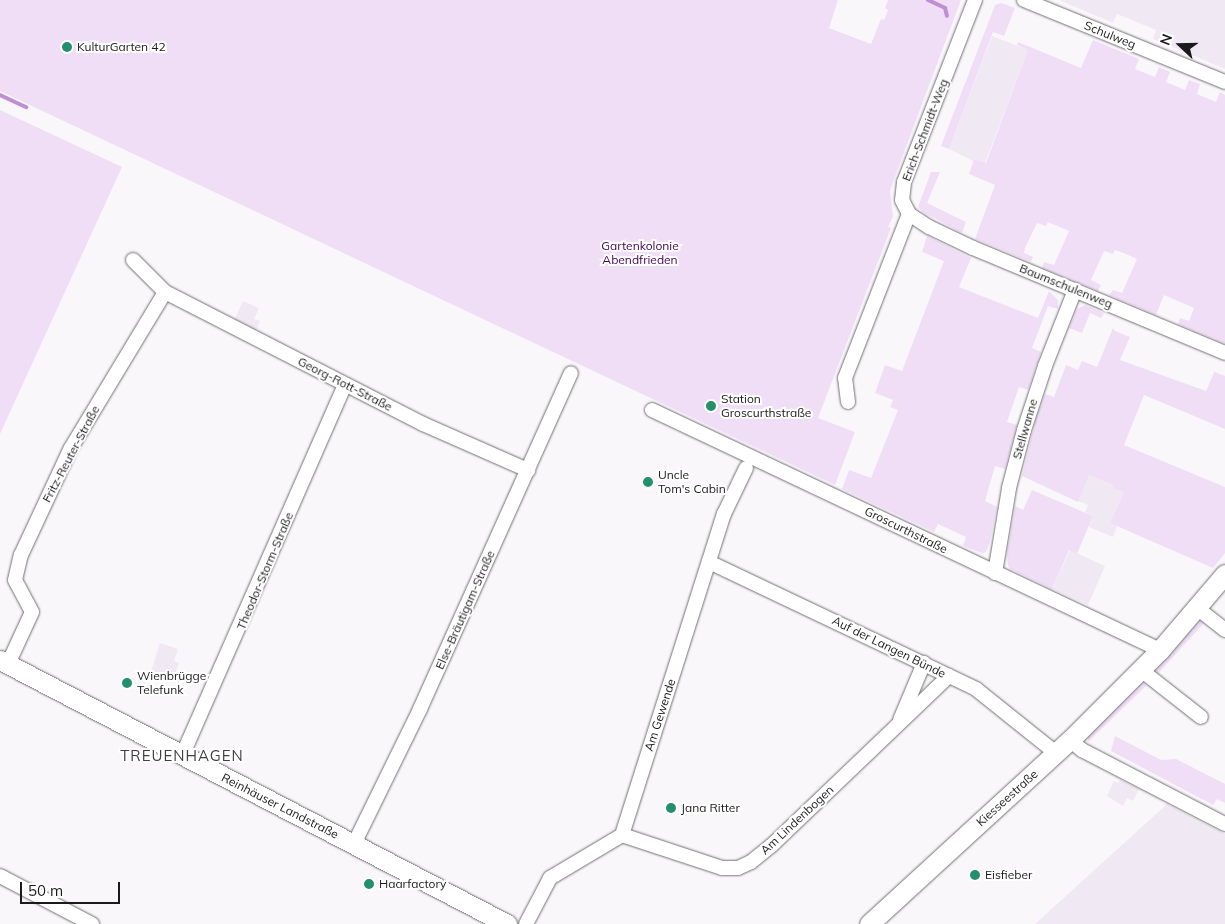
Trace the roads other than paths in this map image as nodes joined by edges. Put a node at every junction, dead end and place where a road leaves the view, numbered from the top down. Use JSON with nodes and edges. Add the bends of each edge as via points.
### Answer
{"nodes":[{"id":1,"x":975,"y":0,"type":"edge"},
{"id":2,"x":1024,"y":0,"type":"edge"},
{"id":3,"x":1225,"y":82,"type":"edge"},
{"id":4,"x":909,"y":214,"type":"junction"},
{"id":5,"x":133,"y":260,"type":"dead end"},
{"id":6,"x":1075,"y":290,"type":"junction"},
{"id":7,"x":165,"y":292,"type":"junction"},
{"id":8,"x":1225,"y":353,"type":"edge"},
{"id":9,"x":571,"y":373,"type":"dead end"},
{"id":10,"x":345,"y":384,"type":"junction"},
{"id":11,"x":848,"y":402,"type":"dead end"},
{"id":12,"x":652,"y":410,"type":"dead end"},
{"id":13,"x":746,"y":468,"type":"dead end"},
{"id":14,"x":528,"y":470,"type":"junction"},
{"id":15,"x":709,"y":562,"type":"junction"},
{"id":16,"x":995,"y":573,"type":"junction"},
{"id":17,"x":1225,"y":574,"type":"edge"},
{"id":18,"x":1197,"y":608,"type":"junction"},
{"id":19,"x":1225,"y":630,"type":"edge"},
{"id":20,"x":1160,"y":650,"type":"junction"},
{"id":21,"x":4,"y":662,"type":"edge"},
{"id":22,"x":924,"y":663,"type":"junction"},
{"id":23,"x":1141,"y":670,"type":"junction"},
{"id":24,"x":949,"y":676,"type":"junction"},
{"id":25,"x":1201,"y":717,"type":"dead end"},
{"id":26,"x":898,"y":725,"type":"junction"},
{"id":27,"x":1063,"y":746,"type":"junction"},
{"id":28,"x":182,"y":756,"type":"junction"},
{"id":29,"x":1225,"y":824,"type":"edge"},
{"id":30,"x":622,"y":835,"type":"junction"},
{"id":31,"x":354,"y":844,"type":"junction"},
{"id":32,"x":0,"y":876,"type":"edge"},
{"id":33,"x":92,"y":924,"type":"edge"},
{"id":34,"x":507,"y":924,"type":"edge"},
{"id":35,"x":526,"y":924,"type":"edge"},
{"id":36,"x":870,"y":924,"type":"edge"}],
"edges":[{"from":1,"to":4,"type":"street","name":"Erich-Schmidt-Weg","via":[[904,182],[902,200]]},
{"from":2,"to":3,"type":"street","name":"Schulweg"},
{"from":4,"to":6,"type":"street","name":"Baumschulenweg","via":[[973,248]]},
{"from":4,"to":11,"type":"street","via":[[845,378]]},
{"from":5,"to":7,"type":"street"},
{"from":6,"to":8,"type":"street","name":"Baumschulenweg"},
{"from":6,"to":16,"type":"street","name":"Stellwanne","via":[[1042,373],[1024,430],[1009,488]]},
{"from":7,"to":10,"type":"street","name":"Georg-Rott-Straße"},
{"from":7,"to":21,"type":"street","name":"Fritz-Reuter-Straße","via":[[72,448],[21,555],[15,580],[32,612]]},
{"from":9,"to":14,"type":"street","name":"Else-Bräutigam-Straße"},
{"from":10,"to":14,"type":"street","name":"Georg-Rott-Straße","via":[[440,432]]},
{"from":10,"to":28,"type":"street","name":"Theodor-Storm-Straße"},
{"from":12,"to":16,"type":"street","name":"Groscurthstraße"},
{"from":13,"to":15,"type":"street","name":"Am Gewende","via":[[724,514]]},
{"from":14,"to":31,"type":"street","name":"Else-Bräutigam-Straße","via":[[420,709]]},
{"from":15,"to":22,"type":"street","name":"Auf der Langen Bünde"},
{"from":15,"to":30,"type":"street","name":"Am Gewende"},
{"from":16,"to":20,"type":"street","name":"Groscurthstraße"},
{"from":17,"to":18,"type":"main road","name":"Kiesseestraße"},
{"from":18,"to":19,"type":"street"},
{"from":18,"to":20,"type":"main road","name":"Kiesseestraße"},
{"from":20,"to":23,"type":"main road","name":"Kiesseestraße"},
{"from":21,"to":28,"type":"main road","name":"Reinhäuser Landstraße"},
{"from":22,"to":24,"type":"street","name":"Auf der Langen Bünde"},
{"from":22,"to":26,"type":"street","name":"Am Lindenbogen"},
{"from":23,"to":25,"type":"street"},
{"from":23,"to":27,"type":"main road","name":"Kiesseestraße"},
{"from":24,"to":26,"type":"street","name":"Am Lindenbogen"},
{"from":24,"to":27,"type":"street","name":"Auf der Langen Bünde","via":[[976,689]]},
{"from":26,"to":30,"type":"street","name":"Am Lindenbogen","via":[[771,846],[738,868],[722,868]]},
{"from":27,"to":29,"type":"street","name":"Auf der Langen Bünde","via":[[1082,750]]},
{"from":27,"to":36,"type":"main road","name":"Kiesseestraße"},
{"from":28,"to":31,"type":"main road","name":"Reinhäuser Landstraße"},
{"from":30,"to":35,"type":"street","via":[[550,878]]},
{"from":31,"to":34,"type":"main road","name":"Reinhäuser Landstraße"},
{"from":32,"to":33,"type":"street"}]}
